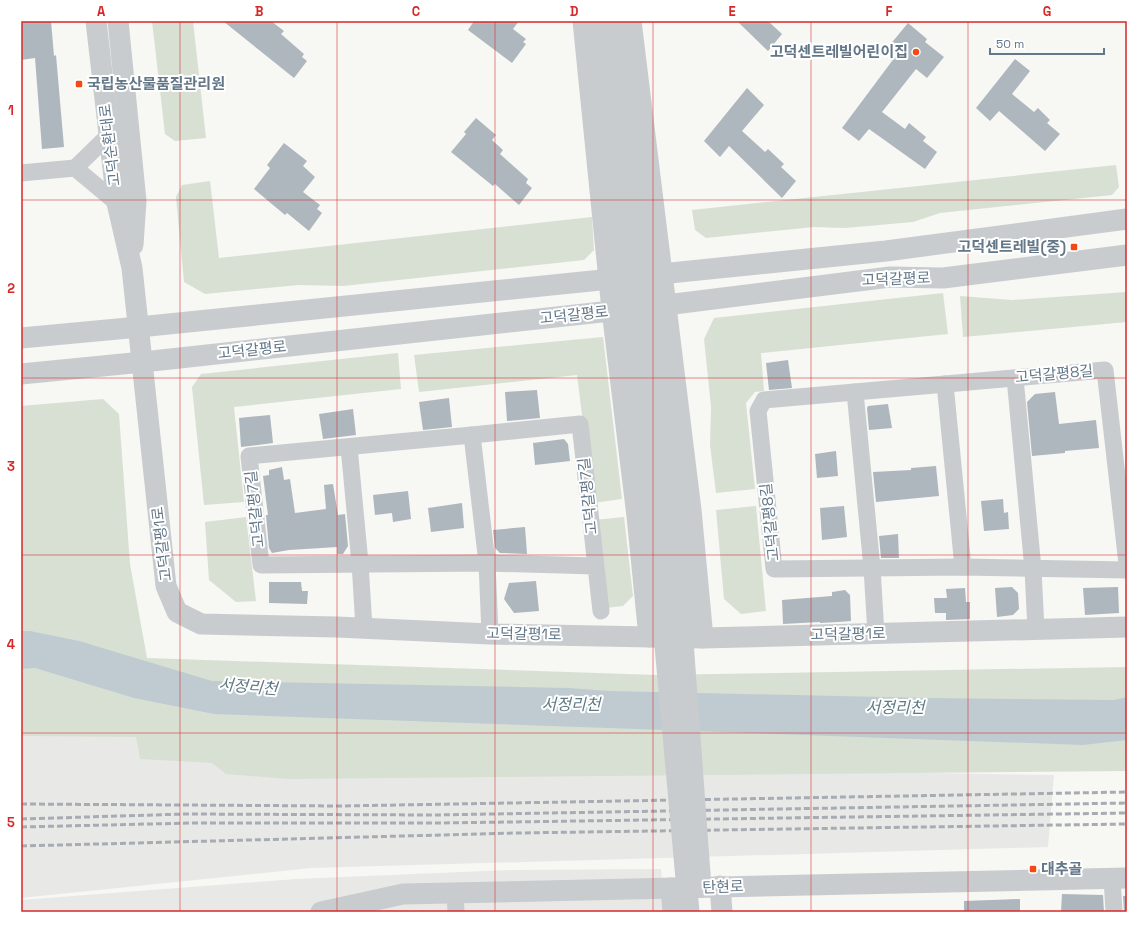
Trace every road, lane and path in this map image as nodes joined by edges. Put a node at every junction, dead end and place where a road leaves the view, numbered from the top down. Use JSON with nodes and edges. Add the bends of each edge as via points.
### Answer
{"nodes":[{"id":1,"x":96,"y":21,"type":"edge"},
{"id":2,"x":118,"y":21,"type":"edge"},
{"id":3,"x":583,"y":21,"type":"edge"},
{"id":4,"x":598,"y":21,"type":"edge"},
{"id":5,"x":617,"y":21,"type":"edge"},
{"id":6,"x":631,"y":21,"type":"edge"},
{"id":7,"x":109,"y":135,"type":"junction"},
{"id":8,"x":75,"y":168,"type":"junction"},
{"id":9,"x":21,"y":173,"type":"edge"},
{"id":10,"x":117,"y":203,"type":"junction"},
{"id":11,"x":1127,"y":219,"type":"edge"},
{"id":12,"x":1127,"y":255,"type":"edge"},
{"id":13,"x":132,"y":268,"type":"junction"},
{"id":14,"x":662,"y":274,"type":"junction"},
{"id":15,"x":609,"y":279,"type":"junction"},
{"id":16,"x":666,"y":305,"type":"junction"},
{"id":17,"x":612,"y":310,"type":"junction"},
{"id":18,"x":139,"y":327,"type":"junction"},
{"id":19,"x":21,"y":338,"type":"edge"},
{"id":20,"x":143,"y":362,"type":"junction"},
{"id":21,"x":21,"y":374,"type":"edge"},
{"id":22,"x":1015,"y":378,"type":"junction"},
{"id":23,"x":945,"y":384,"type":"junction"},
{"id":24,"x":855,"y":392,"type":"junction"},
{"id":25,"x":472,"y":435,"type":"junction"},
{"id":26,"x":349,"y":447,"type":"junction"},
{"id":27,"x":691,"y":510,"type":"junction"},
{"id":28,"x":637,"y":516,"type":"junction"},
{"id":29,"x":360,"y":563,"type":"junction"},
{"id":30,"x":487,"y":563,"type":"junction"},
{"id":31,"x":1127,"y":564,"type":"edge"},
{"id":32,"x":596,"y":566,"type":"junction"},
{"id":33,"x":963,"y":567,"type":"junction"},
{"id":34,"x":872,"y":568,"type":"junction"},
{"id":35,"x":1033,"y":569,"type":"junction"},
{"id":36,"x":1127,"y":570,"type":"edge"},
{"id":37,"x":601,"y":611,"type":"dead end"},
{"id":38,"x":1127,"y":627,"type":"edge"},
{"id":39,"x":364,"y":628,"type":"junction"},
{"id":40,"x":1036,"y":630,"type":"junction"},
{"id":41,"x":490,"y":634,"type":"junction"},
{"id":42,"x":876,"y":634,"type":"junction"},
{"id":43,"x":649,"y":637,"type":"junction"},
{"id":44,"x":703,"y":638,"type":"junction"},
{"id":45,"x":1119,"y":878,"type":"edge"},
{"id":46,"x":720,"y":886,"type":"junction"},
{"id":47,"x":671,"y":888,"type":"junction"},
{"id":48,"x":403,"y":894,"type":"junction"},
{"id":49,"x":455,"y":903,"type":"edge"},
{"id":50,"x":322,"y":912,"type":"edge"},
{"id":51,"x":366,"y":912,"type":"edge"},
{"id":52,"x":673,"y":912,"type":"edge"},
{"id":53,"x":689,"y":912,"type":"edge"},
{"id":54,"x":703,"y":912,"type":"edge"},
{"id":55,"x":722,"y":912,"type":"edge"},
{"id":56,"x":1114,"y":912,"type":"edge"}],
"edges":[{"from":1,"to":7,"type":"street","name":"고덕순환대로"},
{"from":2,"to":13,"type":"street","name":"고덕순환대로","via":[[136,201]]},
{"from":3,"to":15,"type":"street"},
{"from":4,"to":53,"type":"street","bridge":true,"via":[[657,557]]},
{"from":5,"to":54,"type":"street","bridge":true,"via":[[677,559]]},
{"from":6,"to":14,"type":"street"},
{"from":7,"to":8,"type":"street"},
{"from":7,"to":10,"type":"street","name":"고덕순환대로"},
{"from":8,"to":9,"type":"street"},
{"from":8,"to":10,"type":"street"},
{"from":10,"to":13,"type":"street","name":"고덕순환대로"},
{"from":11,"to":14,"type":"street","name":"고덕갈평로","via":[[886,251]]},
{"from":12,"to":16,"type":"street","name":"고덕갈평로","via":[[943,278],[890,277]]},
{"from":13,"to":18,"type":"street","name":"고덕순환대로"},
{"from":14,"to":15,"type":"street","name":"고덕갈평로"},
{"from":14,"to":16,"type":"street"},
{"from":15,"to":17,"type":"street"},
{"from":15,"to":18,"type":"street","name":"고덕갈평로"},
{"from":16,"to":17,"type":"street","name":"고덕갈평로"},
{"from":16,"to":27,"type":"street"},
{"from":17,"to":20,"type":"street","name":"고덕갈평로"},
{"from":17,"to":28,"type":"street"},
{"from":18,"to":19,"type":"street","name":"고덕갈평로"},
{"from":18,"to":20,"type":"street","name":"고덕순환대로"},
{"from":20,"to":21,"type":"street","name":"고덕갈평로"},
{"from":20,"to":39,"type":"street","name":"고덕갈평1로","via":[[166,586],[177,612],[201,624]]},
{"from":22,"to":23,"type":"street","name":"고덕갈평8길"},
{"from":22,"to":31,"type":"street","name":"고덕갈평8길","via":[[1105,370]]},
{"from":22,"to":35,"type":"street"},
{"from":23,"to":24,"type":"street","name":"고덕갈평8길"},
{"from":23,"to":33,"type":"street"},
{"from":24,"to":34,"type":"street"},
{"from":24,"to":34,"type":"street","name":"고덕갈평8길","via":[[764,400],[758,411],[774,569]]},
{"from":25,"to":26,"type":"street","name":"고덕갈평7길"},
{"from":25,"to":30,"type":"street"},
{"from":25,"to":32,"type":"street","name":"고덕갈평7길","via":[[580,424]]},
{"from":26,"to":29,"type":"street"},
{"from":26,"to":29,"type":"street","name":"고덕갈평7길","via":[[249,456],[261,565]]},
{"from":27,"to":28,"type":"street"},
{"from":27,"to":44,"type":"street"},
{"from":28,"to":43,"type":"street"},
{"from":29,"to":30,"type":"street","name":"고덕갈평7길"},
{"from":29,"to":39,"type":"street"},
{"from":30,"to":32,"type":"street","name":"고덕갈평7길"},
{"from":30,"to":41,"type":"street"},
{"from":32,"to":37,"type":"street"},
{"from":33,"to":34,"type":"street","name":"고덕갈평8길"},
{"from":33,"to":35,"type":"street","name":"고덕갈평8길"},
{"from":34,"to":42,"type":"street"},
{"from":35,"to":36,"type":"street","name":"고덕갈평8길"},
{"from":35,"to":40,"type":"street"},
{"from":38,"to":40,"type":"street","name":"고덕갈평1로"},
{"from":39,"to":41,"type":"street","name":"고덕갈평1로"},
{"from":40,"to":42,"type":"street","name":"고덕갈평1로"},
{"from":41,"to":43,"type":"street","name":"고덕갈평1로"},
{"from":42,"to":44,"type":"street","name":"고덕갈평1로"},
{"from":43,"to":44,"type":"street","name":"고덕갈평1로"},
{"from":45,"to":46,"type":"street","name":"탄현로"},
{"from":45,"to":56,"type":"street"},
{"from":46,"to":47,"type":"street","name":"탄현로"},
{"from":46,"to":55,"type":"street"},
{"from":47,"to":49,"type":"street","name":"탄현로"},
{"from":47,"to":52,"type":"street"},
{"from":48,"to":49,"type":"street","name":"탄현로"},
{"from":48,"to":50,"type":"street","name":"탄현로"},
{"from":48,"to":51,"type":"street"}]}
